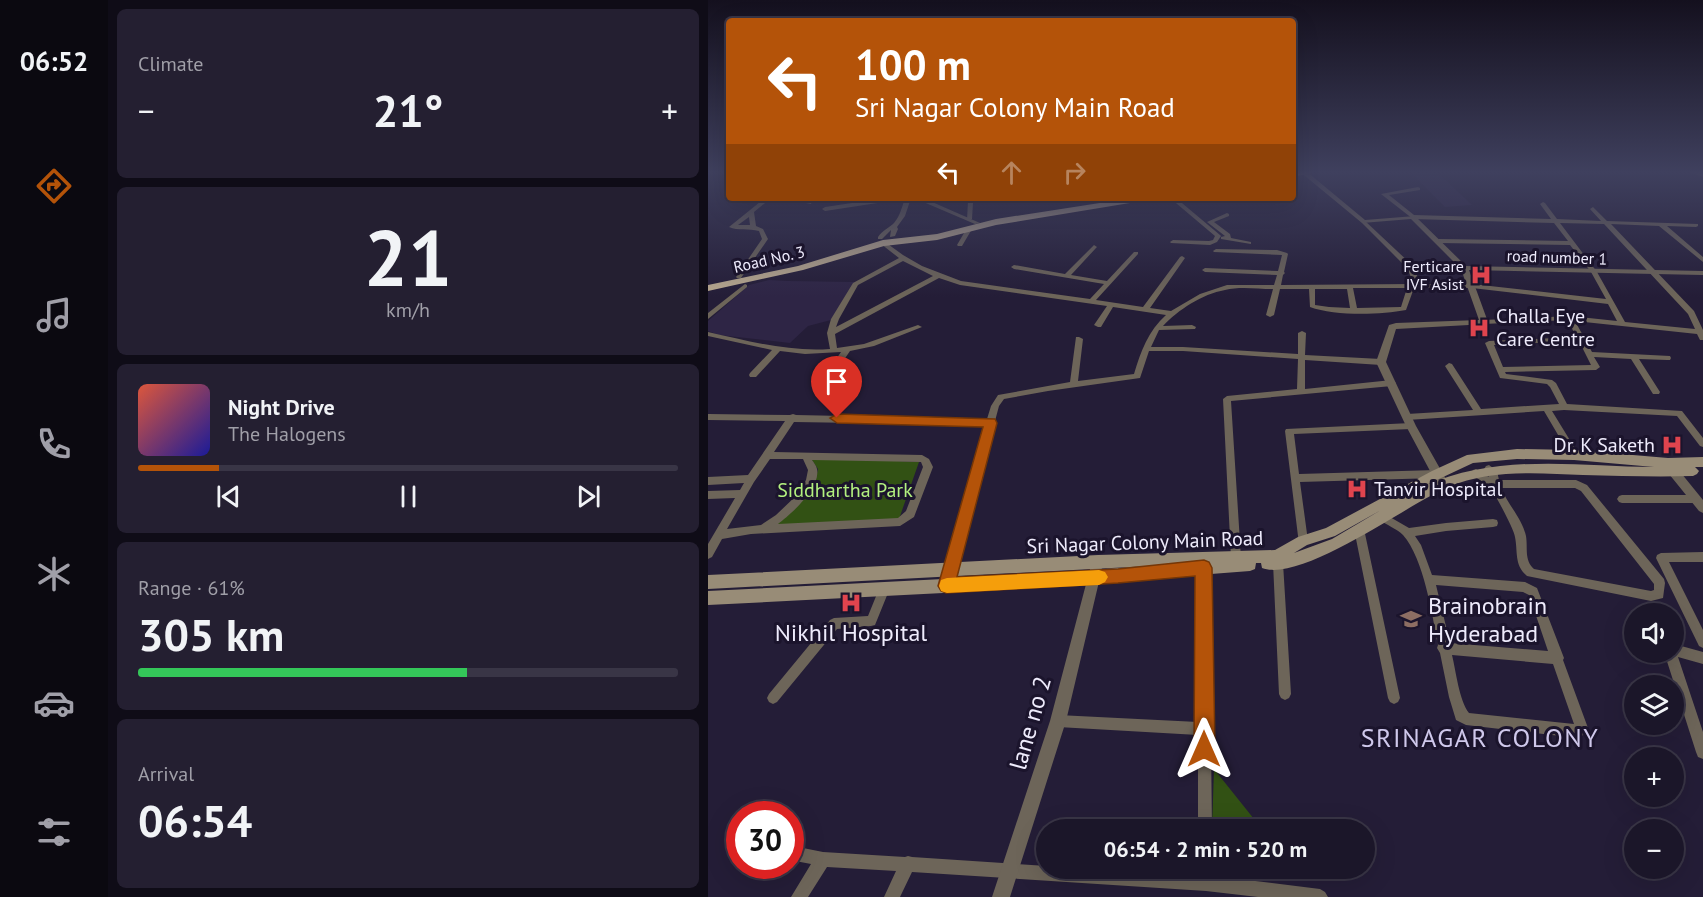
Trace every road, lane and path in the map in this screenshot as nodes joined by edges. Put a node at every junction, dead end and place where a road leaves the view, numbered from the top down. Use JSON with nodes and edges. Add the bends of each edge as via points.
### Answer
{"nodes":[{"id":1,"x":751,"y":212,"type":"edge"},
{"id":2,"x":750,"y":213,"type":"edge"},
{"id":3,"x":903,"y":213,"type":"edge"},
{"id":4,"x":948,"y":213,"type":"edge"},
{"id":5,"x":971,"y":213,"type":"edge"},
{"id":6,"x":1037,"y":213,"type":"edge"},
{"id":7,"x":1054,"y":213,"type":"edge"},
{"id":8,"x":1191,"y":213,"type":"edge"},
{"id":9,"x":1353,"y":213,"type":"edge"},
{"id":10,"x":1408,"y":213,"type":"edge"},
{"id":11,"x":1550,"y":213,"type":"edge"},
{"id":12,"x":1597,"y":213,"type":"edge"},
{"id":13,"x":1227,"y":215,"type":"dead end"},
{"id":14,"x":1413,"y":217,"type":"junction"},
{"id":15,"x":1555,"y":220,"type":"junction"},
{"id":16,"x":1364,"y":222,"type":"junction"},
{"id":17,"x":1606,"y":222,"type":"junction"},
{"id":18,"x":972,"y":224,"type":"junction"},
{"id":19,"x":1661,"y":224,"type":"junction"},
{"id":20,"x":1696,"y":225,"type":"dead end"},
{"id":21,"x":753,"y":227,"type":"junction"},
{"id":22,"x":893,"y":231,"type":"junction"},
{"id":23,"x":1218,"y":238,"type":"junction"},
{"id":24,"x":1228,"y":238,"type":"junction"},
{"id":25,"x":881,"y":240,"type":"junction"},
{"id":26,"x":1438,"y":241,"type":"junction"},
{"id":27,"x":1173,"y":242,"type":"dead end"},
{"id":28,"x":1249,"y":243,"type":"dead end"},
{"id":29,"x":1573,"y":243,"type":"junction"},
{"id":30,"x":960,"y":245,"type":"dead end"},
{"id":31,"x":1094,"y":247,"type":"dead end"},
{"id":32,"x":1216,"y":251,"type":"dead end"},
{"id":33,"x":1136,"y":253,"type":"dead end"},
{"id":34,"x":1182,"y":258,"type":"dead end"},
{"id":35,"x":902,"y":259,"type":"junction"},
{"id":36,"x":1703,"y":260,"type":"edge"},
{"id":37,"x":1014,"y":267,"type":"dead end"},
{"id":38,"x":1410,"y":267,"type":"junction"},
{"id":39,"x":1464,"y":268,"type":"junction"},
{"id":40,"x":1205,"y":270,"type":"dead end"},
{"id":41,"x":1594,"y":272,"type":"junction"},
{"id":42,"x":1282,"y":273,"type":"junction"},
{"id":43,"x":1655,"y":273,"type":"junction"},
{"id":44,"x":1703,"y":273,"type":"edge"},
{"id":45,"x":938,"y":276,"type":"junction"},
{"id":46,"x":1066,"y":276,"type":"junction"},
{"id":47,"x":739,"y":277,"type":"junction"},
{"id":48,"x":1107,"y":283,"type":"junction"},
{"id":49,"x":710,"y":285,"type":"edge"},
{"id":50,"x":1312,"y":285,"type":"junction"},
{"id":51,"x":745,"y":286,"type":"dead end"},
{"id":52,"x":1278,"y":286,"type":"junction"},
{"id":53,"x":1414,"y":286,"type":"junction"},
{"id":54,"x":1472,"y":286,"type":"junction"},
{"id":55,"x":1350,"y":289,"type":"dead end"},
{"id":56,"x":1092,"y":301,"type":"junction"},
{"id":57,"x":1611,"y":302,"type":"junction"},
{"id":58,"x":1112,"y":304,"type":"junction"},
{"id":59,"x":1146,"y":308,"type":"junction"},
{"id":60,"x":1260,"y":309,"type":"dead end"},
{"id":61,"x":1354,"y":309,"type":"junction"},
{"id":62,"x":1170,"y":313,"type":"junction"},
{"id":63,"x":708,"y":317,"type":"edge"},
{"id":64,"x":1570,"y":318,"type":"junction"},
{"id":65,"x":1484,"y":322,"type":"junction"},
{"id":66,"x":1622,"y":322,"type":"junction"},
{"id":67,"x":1098,"y":325,"type":"dead end"},
{"id":68,"x":918,"y":327,"type":"dead end"},
{"id":69,"x":1192,"y":327,"type":"dead end"},
{"id":70,"x":1156,"y":328,"type":"junction"},
{"id":71,"x":831,"y":333,"type":"junction"},
{"id":72,"x":1302,"y":333,"type":"dead end"},
{"id":73,"x":708,"y":334,"type":"edge"},
{"id":74,"x":1702,"y":334,"type":"edge"},
{"id":75,"x":1079,"y":339,"type":"dead end"},
{"id":76,"x":1579,"y":339,"type":"junction"},
{"id":77,"x":848,"y":348,"type":"junction"},
{"id":78,"x":777,"y":350,"type":"junction"},
{"id":79,"x":1145,"y":350,"type":"junction"},
{"id":80,"x":834,"y":351,"type":"junction"},
{"id":81,"x":1590,"y":354,"type":"junction"},
{"id":82,"x":1302,"y":356,"type":"junction"},
{"id":83,"x":1634,"y":357,"type":"junction"},
{"id":84,"x":1667,"y":358,"type":"dead end"},
{"id":85,"x":1381,"y":362,"type":"junction"},
{"id":86,"x":1449,"y":366,"type":"dead end"},
{"id":87,"x":1501,"y":370,"type":"junction"},
{"id":88,"x":832,"y":371,"type":"dead end"},
{"id":89,"x":753,"y":375,"type":"dead end"},
{"id":90,"x":1074,"y":384,"type":"junction"},
{"id":91,"x":1392,"y":384,"type":"junction"},
{"id":92,"x":1301,"y":392,"type":"junction"},
{"id":93,"x":1656,"y":392,"type":"dead end"},
{"id":94,"x":1564,"y":407,"type":"junction"},
{"id":95,"x":1546,"y":408,"type":"junction"},
{"id":96,"x":1478,"y":411,"type":"junction"},
{"id":97,"x":708,"y":417,"type":"edge"},
{"id":98,"x":793,"y":417,"type":"junction"},
{"id":99,"x":1409,"y":421,"type":"junction"},
{"id":100,"x":991,"y":423,"type":"junction"},
{"id":101,"x":1703,"y":444,"type":"edge"},
{"id":102,"x":767,"y":455,"type":"junction"},
{"id":103,"x":1574,"y":455,"type":"junction"},
{"id":104,"x":806,"y":456,"type":"junction"},
{"id":105,"x":1703,"y":462,"type":"edge"},
{"id":106,"x":1483,"y":471,"type":"junction"},
{"id":107,"x":1673,"y":471,"type":"junction"},
{"id":108,"x":1703,"y":471,"type":"edge"},
{"id":109,"x":1295,"y":478,"type":"junction"},
{"id":110,"x":1439,"y":478,"type":"junction"},
{"id":111,"x":751,"y":479,"type":"junction"},
{"id":112,"x":708,"y":481,"type":"edge"},
{"id":113,"x":1493,"y":484,"type":"junction"},
{"id":114,"x":743,"y":494,"type":"junction"},
{"id":115,"x":708,"y":495,"type":"edge"},
{"id":116,"x":1622,"y":499,"type":"dead end"},
{"id":117,"x":1695,"y":499,"type":"junction"},
{"id":118,"x":1703,"y":508,"type":"edge"},
{"id":119,"x":1383,"y":517,"type":"junction"},
{"id":120,"x":1493,"y":523,"type":"dead end"},
{"id":121,"x":763,"y":529,"type":"junction"},
{"id":122,"x":1359,"y":529,"type":"junction"},
{"id":123,"x":1330,"y":532,"type":"junction"},
{"id":124,"x":1408,"y":533,"type":"junction"},
{"id":125,"x":719,"y":535,"type":"junction"},
{"id":126,"x":1304,"y":541,"type":"junction"},
{"id":127,"x":1340,"y":543,"type":"junction"},
{"id":128,"x":708,"y":554,"type":"edge"},
{"id":129,"x":1703,"y":557,"type":"edge"},
{"id":130,"x":1236,"y":558,"type":"junction"},
{"id":131,"x":1098,"y":561,"type":"junction"},
{"id":132,"x":1278,"y":564,"type":"junction"},
{"id":133,"x":1204,"y":568,"type":"junction"},
{"id":134,"x":950,"y":571,"type":"junction"},
{"id":135,"x":1094,"y":578,"type":"junction"},
{"id":136,"x":1429,"y":580,"type":"junction"},
{"id":137,"x":708,"y":582,"type":"edge"},
{"id":138,"x":946,"y":586,"type":"junction"},
{"id":139,"x":885,"y":588,"type":"junction"},
{"id":140,"x":708,"y":598,"type":"edge"},
{"id":141,"x":1703,"y":642,"type":"edge"},
{"id":142,"x":1443,"y":648,"type":"junction"},
{"id":143,"x":1684,"y":653,"type":"edge"},
{"id":144,"x":1558,"y":658,"type":"junction"},
{"id":145,"x":1703,"y":658,"type":"edge"},
{"id":146,"x":1674,"y":663,"type":"edge"},
{"id":147,"x":1285,"y":694,"type":"dead end"},
{"id":148,"x":772,"y":698,"type":"dead end"},
{"id":149,"x":1394,"y":698,"type":"dead end"},
{"id":150,"x":1058,"y":721,"type":"junction"},
{"id":151,"x":1204,"y":729,"type":"junction"},
{"id":152,"x":1703,"y":752,"type":"edge"},
{"id":153,"x":1205,"y":819,"type":"edge"},
{"id":154,"x":804,"y":856,"type":"edge"},
{"id":155,"x":823,"y":859,"type":"junction"},
{"id":156,"x":908,"y":863,"type":"junction"},
{"id":157,"x":1009,"y":872,"type":"junction"},
{"id":158,"x":1036,"y":872,"type":"edge"},
{"id":159,"x":1222,"y":879,"type":"edge"},
{"id":160,"x":1289,"y":896,"type":"edge"},
{"id":161,"x":799,"y":897,"type":"edge"},
{"id":162,"x":892,"y":897,"type":"edge"},
{"id":163,"x":1001,"y":897,"type":"edge"},
{"id":164,"x":1320,"y":897,"type":"edge"}],
"edges":[{"from":1,"to":21,"type":"street"},
{"from":2,"to":21,"type":"street","via":[[731,226]]},
{"from":3,"to":22,"type":"street"},
{"from":4,"to":18,"type":"street"},
{"from":5,"to":18,"type":"street"},
{"from":6,"to":18,"type":"main road"},
{"from":7,"to":18,"type":"main road","name":"Road No. 3"},
{"from":8,"to":23,"type":"street"},
{"from":9,"to":16,"type":"street"},
{"from":10,"to":14,"type":"street"},
{"from":11,"to":15,"type":"street"},
{"from":12,"to":17,"type":"street"},
{"from":13,"to":24,"type":"street","via":[[1210,222]]},
{"from":14,"to":15,"type":"street"},
{"from":14,"to":16,"type":"street"},
{"from":14,"to":26,"type":"street"},
{"from":15,"to":17,"type":"street"},
{"from":15,"to":29,"type":"street"},
{"from":16,"to":38,"type":"street"},
{"from":17,"to":19,"type":"street"},
{"from":17,"to":43,"type":"street"},
{"from":18,"to":22,"type":"main road","via":[[930,234]]},
{"from":18,"to":25,"type":"main road","name":"Road No. 3","via":[[937,237]]},
{"from":18,"to":30,"type":"street"},
{"from":19,"to":20,"type":"street"},
{"from":19,"to":36,"type":"street"},
{"from":21,"to":47,"type":"street","via":[[761,230],[765,239]]},
{"from":22,"to":25,"type":"main road"},
{"from":23,"to":24,"type":"street"},
{"from":23,"to":27,"type":"street","via":[[1210,243]]},
{"from":24,"to":28,"type":"street"},
{"from":25,"to":35,"type":"street"},
{"from":25,"to":47,"type":"main road"},
{"from":25,"to":49,"type":"main road","name":"Road No. 3","via":[[800,268]]},
{"from":26,"to":29,"type":"street"},
{"from":26,"to":39,"type":"street"},
{"from":29,"to":41,"type":"street"},
{"from":31,"to":46,"type":"street"},
{"from":32,"to":42,"type":"street","via":[[1281,252],[1286,256]]},
{"from":33,"to":48,"type":"street"},
{"from":34,"to":59,"type":"street"},
{"from":35,"to":45,"type":"street"},
{"from":35,"to":71,"type":"street","via":[[855,284]]},
{"from":37,"to":46,"type":"street"},
{"from":38,"to":39,"type":"street","name":"road number 1"},
{"from":38,"to":53,"type":"street"},
{"from":39,"to":41,"type":"street","name":"road number 1"},
{"from":39,"to":54,"type":"street"},
{"from":40,"to":42,"type":"street"},
{"from":41,"to":43,"type":"street","name":"road number 1"},
{"from":41,"to":57,"type":"street"},
{"from":42,"to":52,"type":"street"},
{"from":43,"to":44,"type":"street","name":"road number 1"},
{"from":43,"to":74,"type":"street","via":[[1691,313]]},
{"from":45,"to":56,"type":"street","via":[[960,283]]},
{"from":45,"to":71,"type":"street"},
{"from":46,"to":48,"type":"street"},
{"from":47,"to":49,"type":"main road"},
{"from":48,"to":56,"type":"street"},
{"from":50,"to":52,"type":"street"},
{"from":50,"to":53,"type":"street"},
{"from":50,"to":61,"type":"street","via":[[1312,306],[1317,309]]},
{"from":51,"to":63,"type":"street"},
{"from":52,"to":60,"type":"street","via":[[1271,312]]},
{"from":52,"to":62,"type":"street","via":[[1227,286]]},
{"from":53,"to":54,"type":"street"},
{"from":53,"to":61,"type":"street","via":[[1404,309]]},
{"from":54,"to":57,"type":"street"},
{"from":54,"to":65,"type":"street"},
{"from":55,"to":61,"type":"street"},
{"from":56,"to":58,"type":"street"},
{"from":57,"to":66,"type":"street"},
{"from":58,"to":59,"type":"street"},
{"from":58,"to":67,"type":"street"},
{"from":59,"to":62,"type":"street"},
{"from":62,"to":70,"type":"street"},
{"from":64,"to":65,"type":"street"},
{"from":64,"to":66,"type":"street"},
{"from":64,"to":76,"type":"street"},
{"from":65,"to":85,"type":"street","via":[[1392,327]]},
{"from":66,"to":74,"type":"street"},
{"from":68,"to":77,"type":"street"},
{"from":69,"to":70,"type":"street"},
{"from":70,"to":79,"type":"street"},
{"from":71,"to":80,"type":"street"},
{"from":72,"to":82,"type":"street"},
{"from":73,"to":78,"type":"street"},
{"from":75,"to":90,"type":"street"},
{"from":76,"to":81,"type":"street"},
{"from":76,"to":87,"type":"street","via":[[1488,343]]},
{"from":77,"to":80,"type":"street"},
{"from":77,"to":88,"type":"street"},
{"from":78,"to":80,"type":"street"},
{"from":78,"to":89,"type":"street"},
{"from":79,"to":82,"type":"street","via":[[1275,350]]},
{"from":79,"to":90,"type":"street","via":[[1137,376]]},
{"from":81,"to":83,"type":"street"},
{"from":81,"to":87,"type":"street","via":[[1596,367]]},
{"from":82,"to":85,"type":"street"},
{"from":82,"to":92,"type":"street"},
{"from":83,"to":84,"type":"street"},
{"from":83,"to":93,"type":"street"},
{"from":85,"to":91,"type":"street"},
{"from":86,"to":96,"type":"street"},
{"from":87,"to":94,"type":"street","via":[[1503,376],[1552,383]]},
{"from":90,"to":100,"type":"street","via":[[1001,398]]},
{"from":91,"to":92,"type":"street"},
{"from":91,"to":99,"type":"street"},
{"from":92,"to":130,"type":"street","via":[[1227,399]]},
{"from":94,"to":95,"type":"street"},
{"from":94,"to":101,"type":"street","via":[[1679,413]]},
{"from":95,"to":96,"type":"street"},
{"from":95,"to":103,"type":"street"},
{"from":96,"to":99,"type":"street"},
{"from":97,"to":98,"type":"street"},
{"from":98,"to":100,"type":"street"},
{"from":98,"to":102,"type":"street"},
{"from":99,"to":109,"type":"street","via":[[1289,431]]},
{"from":99,"to":110,"type":"street"},
{"from":100,"to":134,"type":"street"},
{"from":102,"to":104,"type":"street"},
{"from":102,"to":111,"type":"street"},
{"from":103,"to":105,"type":"main road","name":"Sri Nagar Colony Main Road"},
{"from":103,"to":110,"type":"main road","name":"Sri Nagar Colony Main Road","via":[[1471,458]]},
{"from":104,"to":121,"type":"street","via":[[813,470],[808,487],[784,515]]},
{"from":104,"to":121,"type":"street","via":[[922,459],[928,467],[910,514],[900,522]]},
{"from":106,"to":107,"type":"main road","name":"Sri Nagar Colony Main Road","via":[[1520,467]]},
{"from":106,"to":110,"type":"main road","name":"Sri Nagar Colony Main Road"},
{"from":106,"to":113,"type":"street"},
{"from":107,"to":108,"type":"main road","name":"Sri Nagar Colony Main Road"},
{"from":107,"to":117,"type":"street"},
{"from":109,"to":110,"type":"street"},
{"from":109,"to":126,"type":"street"},
{"from":110,"to":119,"type":"main road","name":"Sri Nagar Colony Main Road"},
{"from":110,"to":123,"type":"main road","name":"Sri Nagar Colony Main Road"},
{"from":111,"to":112,"type":"street"},
{"from":111,"to":114,"type":"street"},
{"from":113,"to":113,"type":"street","via":[[1576,484],[1584,488],[1660,583],[1661,591],[1651,596],[1531,573],[1524,568],[1515,519]]},
{"from":114,"to":115,"type":"street"},
{"from":114,"to":125,"type":"street"},
{"from":116,"to":117,"type":"street"},
{"from":117,"to":118,"type":"street"},
{"from":119,"to":122,"type":"main road","name":"Sri Nagar Colony Main Road"},
{"from":119,"to":124,"type":"street"},
{"from":120,"to":124,"type":"street"},
{"from":121,"to":125,"type":"street"},
{"from":122,"to":127,"type":"main road","name":"Sri Nagar Colony Main Road"},
{"from":122,"to":149,"type":"street"},
{"from":123,"to":126,"type":"main road","name":"Sri Nagar Colony Main Road"},
{"from":123,"to":127,"type":"main road"},
{"from":124,"to":136,"type":"street"},
{"from":125,"to":128,"type":"street"},
{"from":126,"to":130,"type":"main road","name":"Sri Nagar Colony Main Road","via":[[1277,556]]},
{"from":127,"to":132,"type":"main road","name":"Sri Nagar Colony Main Road"},
{"from":129,"to":141,"type":"street","via":[[1661,558]]},
{"from":130,"to":131,"type":"main road","name":"Sri Nagar Colony Main Road"},
{"from":131,"to":134,"type":"main road","name":"Sri Nagar Colony Main Road"},
{"from":131,"to":135,"type":"street","name":"lane no 2"},
{"from":132,"to":133,"type":"main road","name":"Sri Nagar Colony Main Road"},
{"from":132,"to":147,"type":"street"},
{"from":133,"to":135,"type":"main road","name":"Sri Nagar Colony Main Road"},
{"from":133,"to":151,"type":"street"},
{"from":134,"to":137,"type":"main road","name":"Sri Nagar Colony Main Road"},
{"from":134,"to":138,"type":"street"},
{"from":135,"to":138,"type":"main road","name":"Sri Nagar Colony Main Road"},
{"from":135,"to":150,"type":"street","name":"lane no 2"},
{"from":136,"to":142,"type":"street"},
{"from":136,"to":144,"type":"street","via":[[1529,588]]},
{"from":138,"to":139,"type":"main road","name":"Sri Nagar Colony Main Road"},
{"from":139,"to":140,"type":"main road","name":"Sri Nagar Colony Main Road"},
{"from":139,"to":148,"type":"street","via":[[871,621],[834,624]]},
{"from":142,"to":144,"type":"street"},
{"from":142,"to":144,"type":"street","via":[[1458,708],[1467,719],[1578,730],[1582,723]]},
{"from":143,"to":145,"type":"street"},
{"from":146,"to":152,"type":"street"},
{"from":150,"to":151,"type":"street"},
{"from":150,"to":157,"type":"street","name":"lane no 2"},
{"from":151,"to":153,"type":"street"},
{"from":154,"to":155,"type":"street"},
{"from":155,"to":156,"type":"street"},
{"from":155,"to":161,"type":"street"},
{"from":156,"to":157,"type":"street"},
{"from":156,"to":162,"type":"street"},
{"from":157,"to":158,"type":"street"},
{"from":157,"to":163,"type":"street","name":"lane no 2"},
{"from":159,"to":160,"type":"street"},
{"from":160,"to":164,"type":"street"}]}
